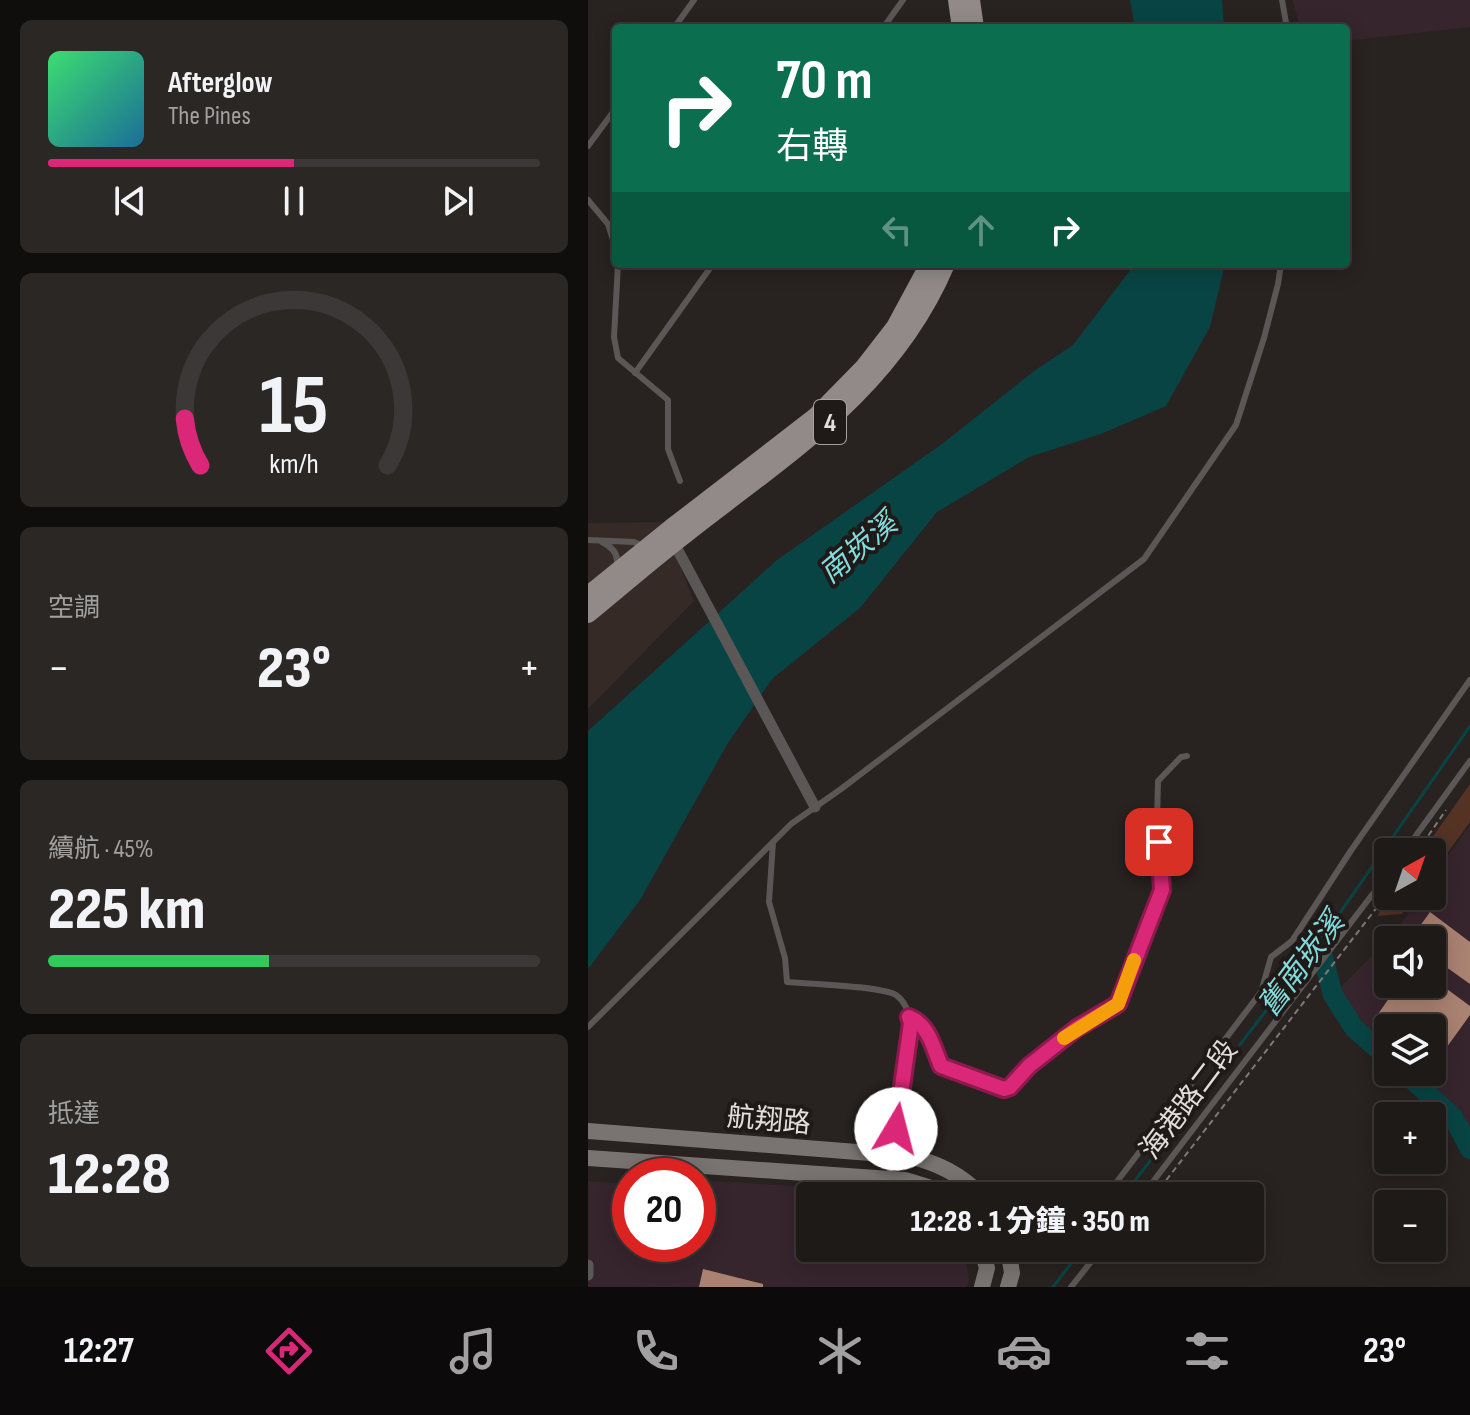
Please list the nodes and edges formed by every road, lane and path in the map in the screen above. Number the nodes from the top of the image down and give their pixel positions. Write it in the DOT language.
graph roads {
  1 [pos="694,0"];
  2 [pos="903,0"];
  3 [pos="957,0"];
  4 [pos="971,0"];
  5 [pos="1282,0"];
  6 [pos="677,24"];
  7 [pos="886,24"];
  8 [pos="960,24"];
  9 [pos="974,24"];
  10 [pos="1286,24"];
  11 [pos="612,113"];
  12 [pos="588,146"];
  13 [pos="588,200"];
  14 [pos="612,236"];
  15 [pos="618,268"];
  16 [pos="710,268"];
  17 [pos="927,268"];
  18 [pos="944,268"];
  19 [pos="1280,268"];
  20 [pos="635,373"];
  21 [pos="680,481"];
  22 [pos="669,538"];
  23 [pos="588,540"];
  24 [pos="599,540"];
  25 [pos="646,547"];
  26 [pos="614,574"];
  27 [pos="588,595"];
  28 [pos="588,614"];
  29 [pos="1470,680"];
  30 [pos="1187,756"];
  31 [pos="1470,761"];
  32 [pos="1452,801"];
  33 [pos="815,807"];
  34 [pos="1414,838"];
  35 [pos="1427,838"];
  36 [pos="773,842"];
  37 [pos="1374,893"];
  38 [pos="1376,910"];
  39 [pos="909,1017"];
  40 [pos="588,1027"];
  41 [pos="588,1131"];
  42 [pos="893,1155"];
  43 [pos="588,1158"];
  44 [pos="888,1179"];
  45 [pos="906,1182"];
  46 [pos="965,1182"];
  47 [pos="1117,1182"];
  48 [pos="1153,1182"];
  49 [pos="1165,1182"];
  50 [pos="985,1262"];
  51 [pos="1010,1262"];
  52 [pos="1091,1262"];
  53 [pos="588,1265"];
  54 [pos="588,1275"];
  55 [pos="982,1287"];
  56 [pos="1008,1287"];
  57 [pos="1071,1287"];
  1 -- 6 [label="lane"];
  2 -- 7 [label="lane"];
  3 -- 8 [label="main road"];
  4 -- 9 [label="main road"];
  5 -- 10 [label="lane"];
  11 -- 12 [label="lane"];
  13 -- 14 [label="lane"];
  15 -- 20 [label="lane"];
  16 -- 20 [label="lane"];
  17 -- 22 [label="main road, 4"];
  18 -- 22 [label="main road, 4"];
  19 -- 33 [label="lane"];
  20 -- 21 [label="lane"];
  22 -- 25 [label="main road, 4"];
  22 -- 28 [label="main road, 4"];
  22 -- 33 [label="street"];
  23 -- 24 [label="lane"];
  24 -- 25 [label="lane"];
  24 -- 26 [label="lane"];
  25 -- 26 [label="main road, 4"];
  26 -- 27 [label="main road, 4"];
  29 -- 47 [label="lane"];
  30 -- 39 [label="lane"];
  31 -- 34 [label="lane"];
  32 -- 35 [label="path"];
  33 -- 36 [label="lane"];
  36 -- 39 [label="lane"];
  36 -- 40 [label="lane"];
  37 -- 48 [label="lane, 海港路二段"];
  38 -- 49 [label="path"];
  39 -- 42 [label="lane"];
  41 -- 42 [label="street, 航翔路"];
  42 -- 44 [label="lane"];
  42 -- 46 [label="street, 航翔路"];
  43 -- 44 [label="street, 航翔路"];
  44 -- 45 [label="street, 航翔路"];
  50 -- 55 [label="street"];
  51 -- 56 [label="street"];
  52 -- 57 [label="lane"];
  53 -- 54 [label="street"];
}
